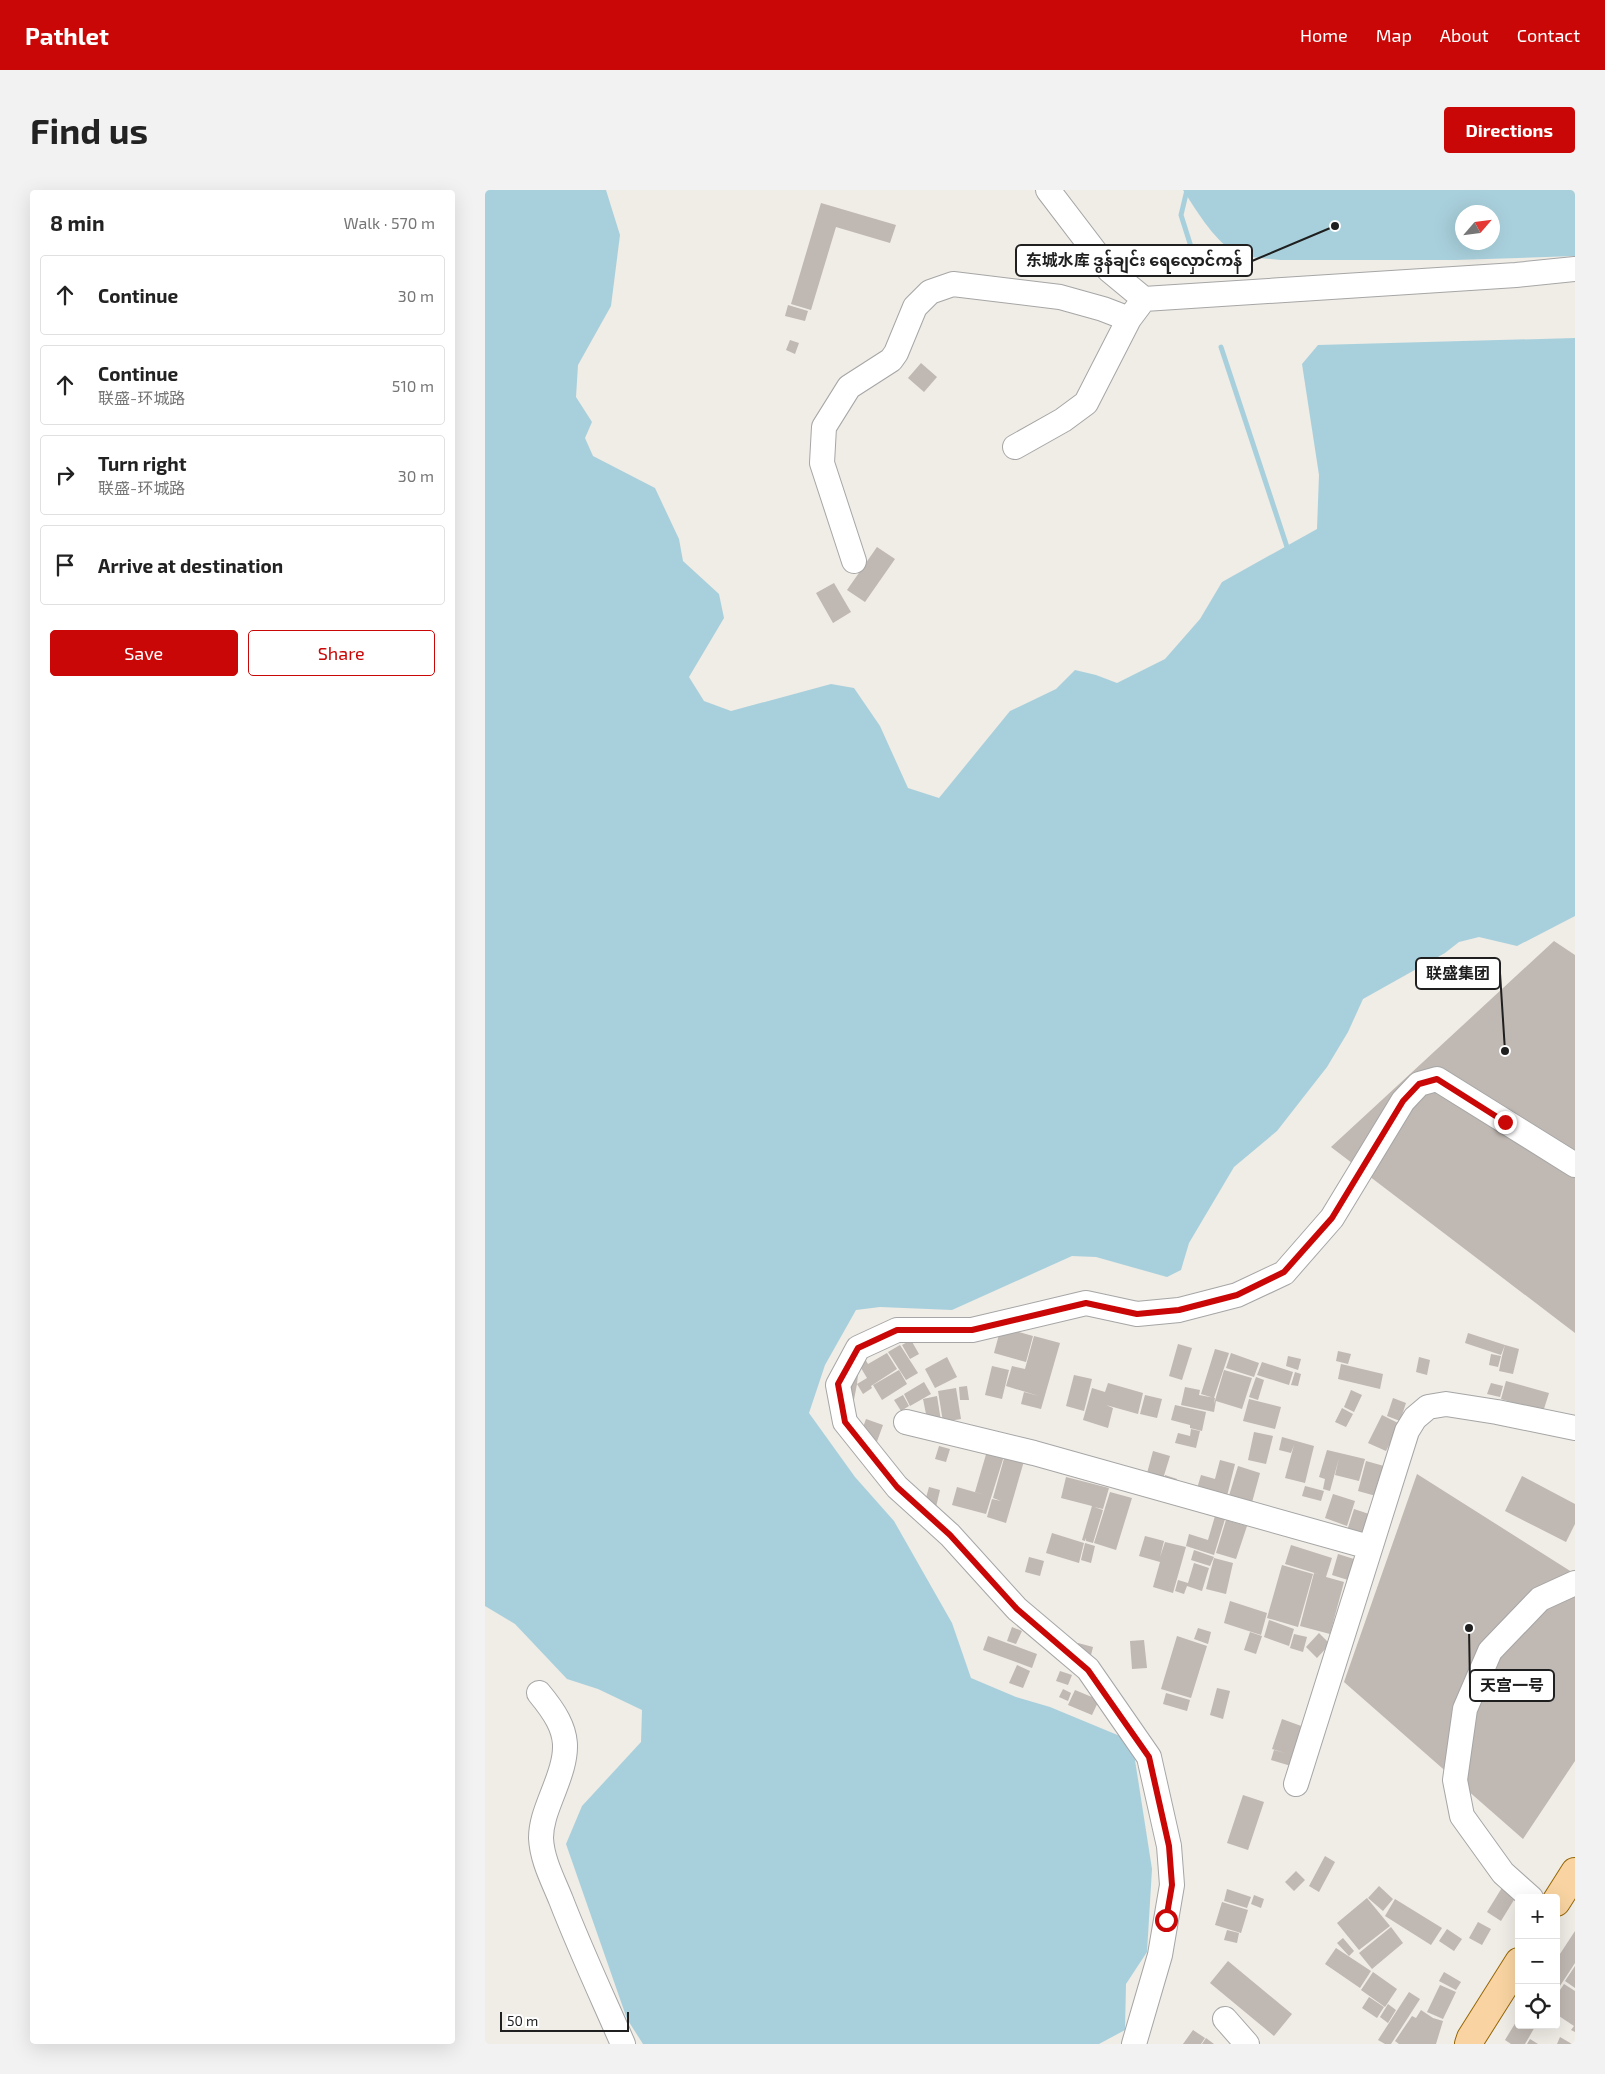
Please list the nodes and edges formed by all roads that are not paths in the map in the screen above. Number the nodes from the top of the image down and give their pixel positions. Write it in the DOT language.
graph roads {
  1 [pos="1048,190"];
  2 [pos="1575,269"];
  3 [pos="1145,298"];
  4 [pos="1129,319"];
  5 [pos="1015,447"];
  6 [pos="854,561"];
  7 [pos="1575,1165"];
  8 [pos="906,1422"];
  9 [pos="1575,1428"];
  10 [pos="1369,1548"];
  11 [pos="1575,1583"];
  12 [pos="539,1693"];
  13 [pos="1296,1784"];
  14 [pos="1575,1872"];
  15 [pos="1527,1894"];
  16 [pos="1560,1896"];
  17 [pos="1515,1968"];
  18 [pos="1225,2019"];
  19 [pos="623,2044"];
  20 [pos="1134,2044"];
  21 [pos="1247,2044"];
  22 [pos="1469,2044"];
  1 -- 3 [label="street"];
  2 -- 3 [label="street"];
  3 -- 4 [label="street"];
  4 -- 5 [label="street"];
  4 -- 6 [label="street"];
  7 -- 20 [label="street"];
  8 -- 10 [label="street"];
  9 -- 10 [label="street"];
  10 -- 13 [label="street"];
  11 -- 15 [label="street"];
  12 -- 19 [label="street"];
  14 -- 16 [label="main road"];
  17 -- 22 [label="main road"];
  18 -- 21 [label="street"];
}
